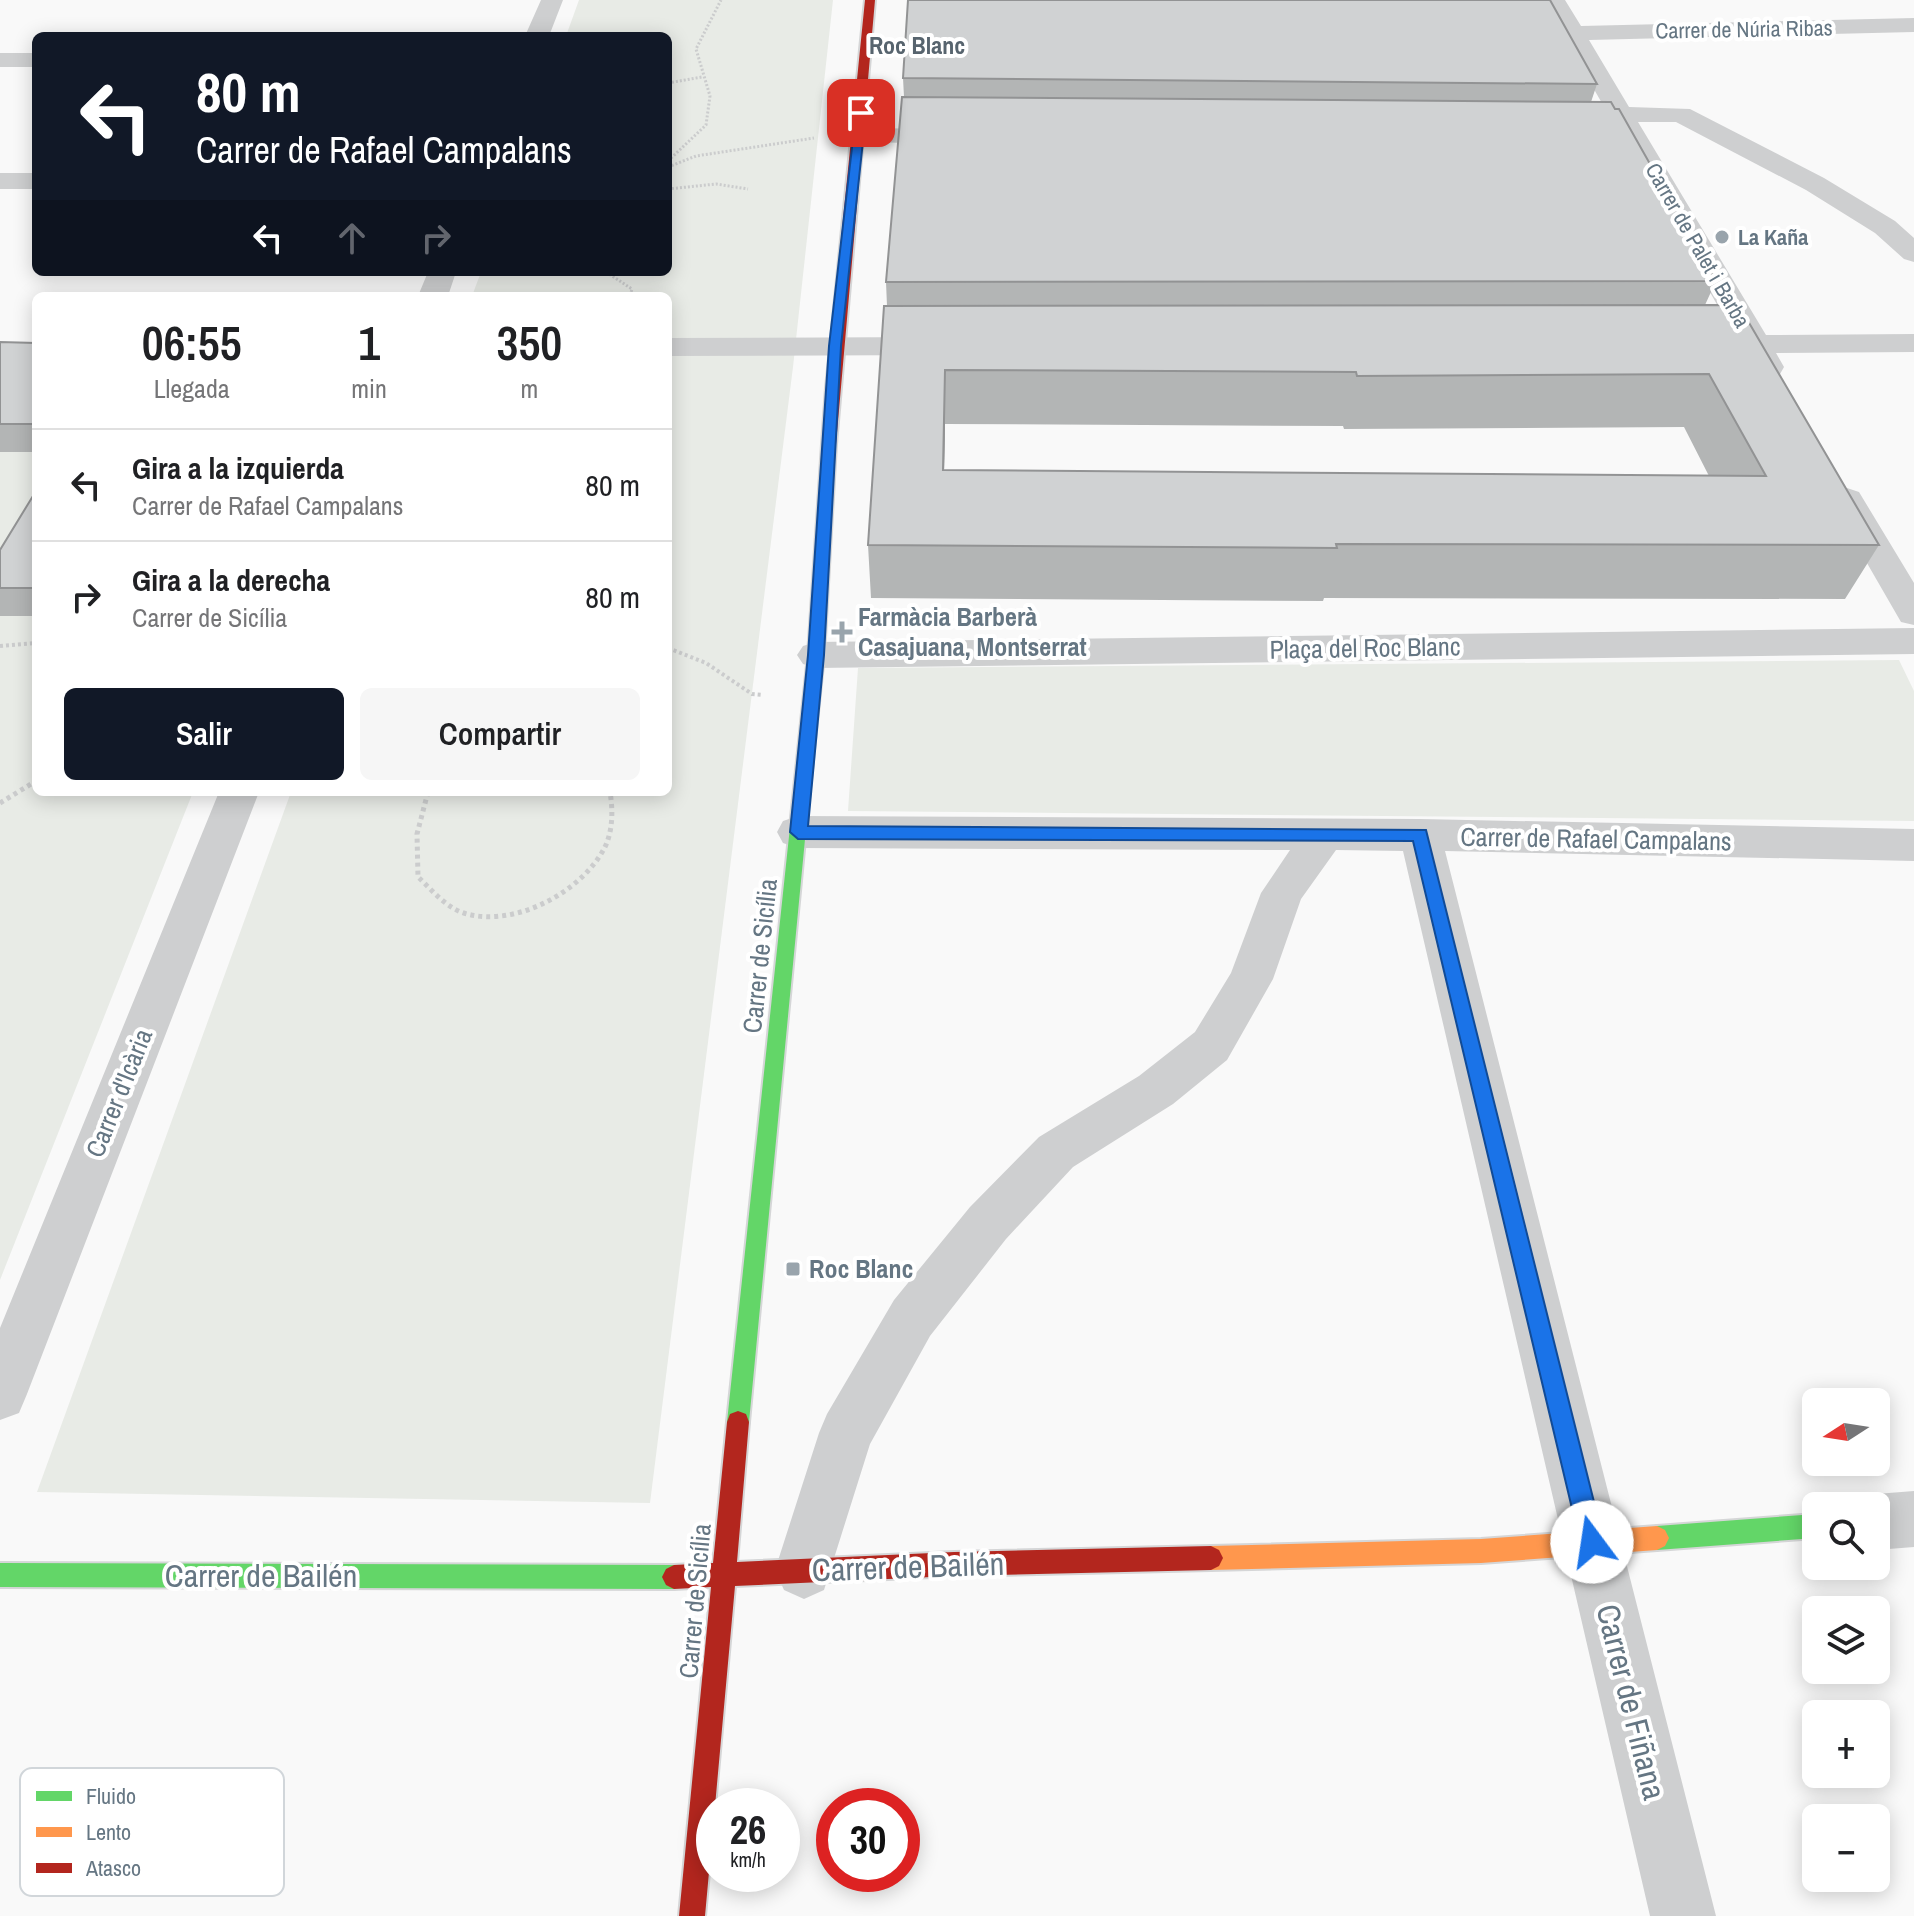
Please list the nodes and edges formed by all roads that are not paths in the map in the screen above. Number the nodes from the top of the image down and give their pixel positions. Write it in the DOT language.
graph roads {
  1 [pos="552,0"];
  2 [pos="870,0"];
  3 [pos="1554,0"];
  4 [pos="1914,25"];
  5 [pos="539,32"];
  6 [pos="1573,33"];
  7 [pos="0,60"];
  8 [pos="32,60"];
  9 [pos="1622,115"];
  10 [pos="859,136"];
  11 [pos="977,137"];
  12 [pos="1606,142"];
  13 [pos="1638,142"];
  14 [pos="0,181"];
  15 [pos="32,181"];
  16 [pos="1914,253"];
  17 [pos="1914,343"];
  18 [pos="1681,345"];
  19 [pos="835,346"];
  20 [pos="974,346"];
  21 [pos="1757,346"];
  22 [pos="672,347"];
  23 [pos="1784,391"];
  24 [pos="1835,478"];
  25 [pos="1914,613"];
  26 [pos="1914,641"];
  27 [pos="816,655"];
  28 [pos="237,796"];
  29 [pos="798,832"];
  30 [pos="1324,835"];
  31 [pos="1420,835"];
  32 [pos="1914,845"];
  33 [pos="0,1394"];
  34 [pos="1914,1519"];
  35 [pos="1890,1521"];
  36 [pos="1802,1527"];
  37 [pos="1592,1542"];
  38 [pos="804,1570"];
  39 [pos="0,1575"];
  40 [pos="723,1577"];
  41 [pos="692,1916"];
  42 [pos="1683,1916"];
  1 -- 5 [label="street"];
  2 -- 10 [label="street, Carrer de Sicília"];
  3 -- 6 [label="street, Carrer de Palet i Barba"];
  4 -- 6 [label="street, Carrer de Núria Ribas"];
  6 -- 9 [label="street, Carrer de Palet i Barba"];
  7 -- 8 [label="street"];
  9 -- 13 [label="street, Carrer de Palet i Barba"];
  9 -- 16 [label="street"];
  10 -- 11 [label="street"];
  10 -- 19 [label="street, Carrer de Sicília"];
  12 -- 13 [label="street"];
  13 -- 21 [label="street, Carrer de Palet i Barba"];
  14 -- 15 [label="street"];
  17 -- 21 [label="street"];
  18 -- 21 [label="street"];
  19 -- 20 [label="street"];
  19 -- 22 [label="street"];
  19 -- 27 [label="street, Carrer de Sicília"];
  21 -- 23 [label="street, Carrer de Palet i Barba"];
  24 -- 25 [label="street"];
  26 -- 27 [label="street, Plaça del Roc Blanc"];
  27 -- 29 [label="street, Carrer de Sicília"];
  28 -- 33 [label="street, Carrer d'Icària"];
  29 -- 30 [label="street, Carrer de Rafael Campalans"];
  29 -- 40 [label="street, Carrer de Sicília"];
  30 -- 31 [label="street, Carrer de Rafael Campalans"];
  30 -- 38 [label="street"];
  31 -- 32 [label="street, Carrer de Rafael Campalans"];
  31 -- 37 [label="street, Carrer de Fiñana"];
  34 -- 35 [label="street"];
  36 -- 37 [label="street, Carrer de Bailén"];
  37 -- 38 [label="street, Carrer de Bailén"];
  37 -- 42 [label="street, Carrer de Fiñana"];
  38 -- 40 [label="street, Carrer de Bailén"];
  39 -- 40 [label="street, Carrer de Bailén"];
  40 -- 41 [label="street, Carrer de Sicília"];
}
